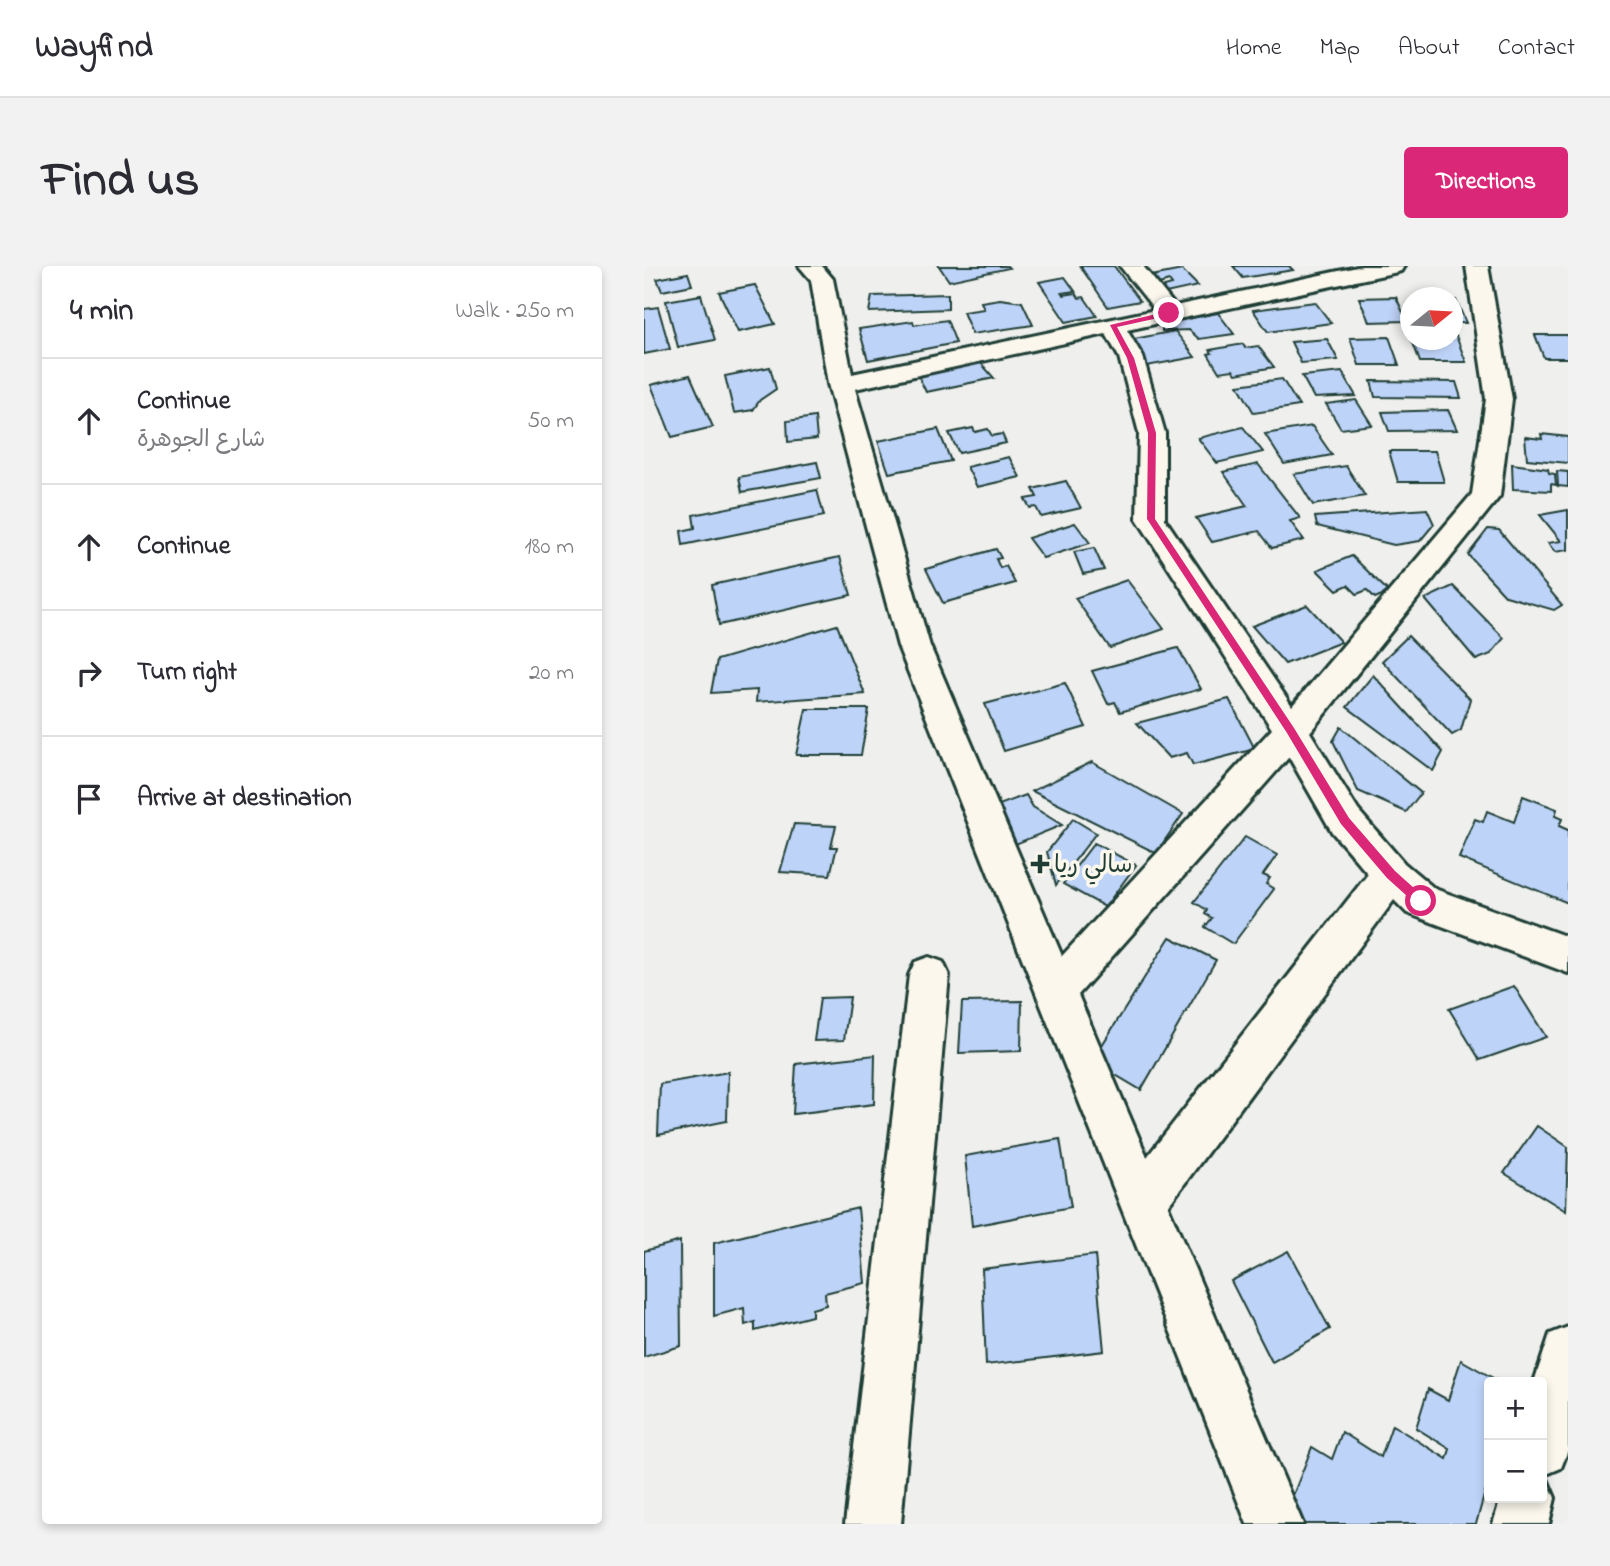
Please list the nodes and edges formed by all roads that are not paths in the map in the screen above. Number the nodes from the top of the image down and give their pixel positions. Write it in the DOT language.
graph roads {
  1 [pos="810,266"];
  2 [pos="1131,266"];
  3 [pos="1393,266"];
  4 [pos="1477,266"];
  5 [pos="1169,313"];
  6 [pos="1113,325"];
  7 [pos="841,384"];
  8 [pos="1291,731"];
  9 [pos="1391,874"];
  10 [pos="1568,955"];
  11 [pos="929,975"];
  12 [pos="1056,991"];
  13 [pos="1143,1200"];
  14 [pos="1568,1352"];
  15 [pos="1544,1440"];
  16 [pos="1527,1503"];
  17 [pos="873,1524"];
  18 [pos="1275,1524"];
  19 [pos="1521,1524"];
  1 -- 7 [label="street"];
  2 -- 5 [label="street"];
  3 -- 5 [label="street"];
  4 -- 8 [label="street"];
  5 -- 6 [label="street"];
  6 -- 7 [label="street"];
  6 -- 8 [label="street"];
  7 -- 12 [label="street"];
  8 -- 9 [label="street"];
  8 -- 12 [label="street"];
  9 -- 10 [label="street"];
  9 -- 13 [label="street"];
  11 -- 17 [label="street"];
  12 -- 13 [label="street"];
  13 -- 18 [label="street"];
  14 -- 15 [label="street"];
  16 -- 19 [label="street"];
}
